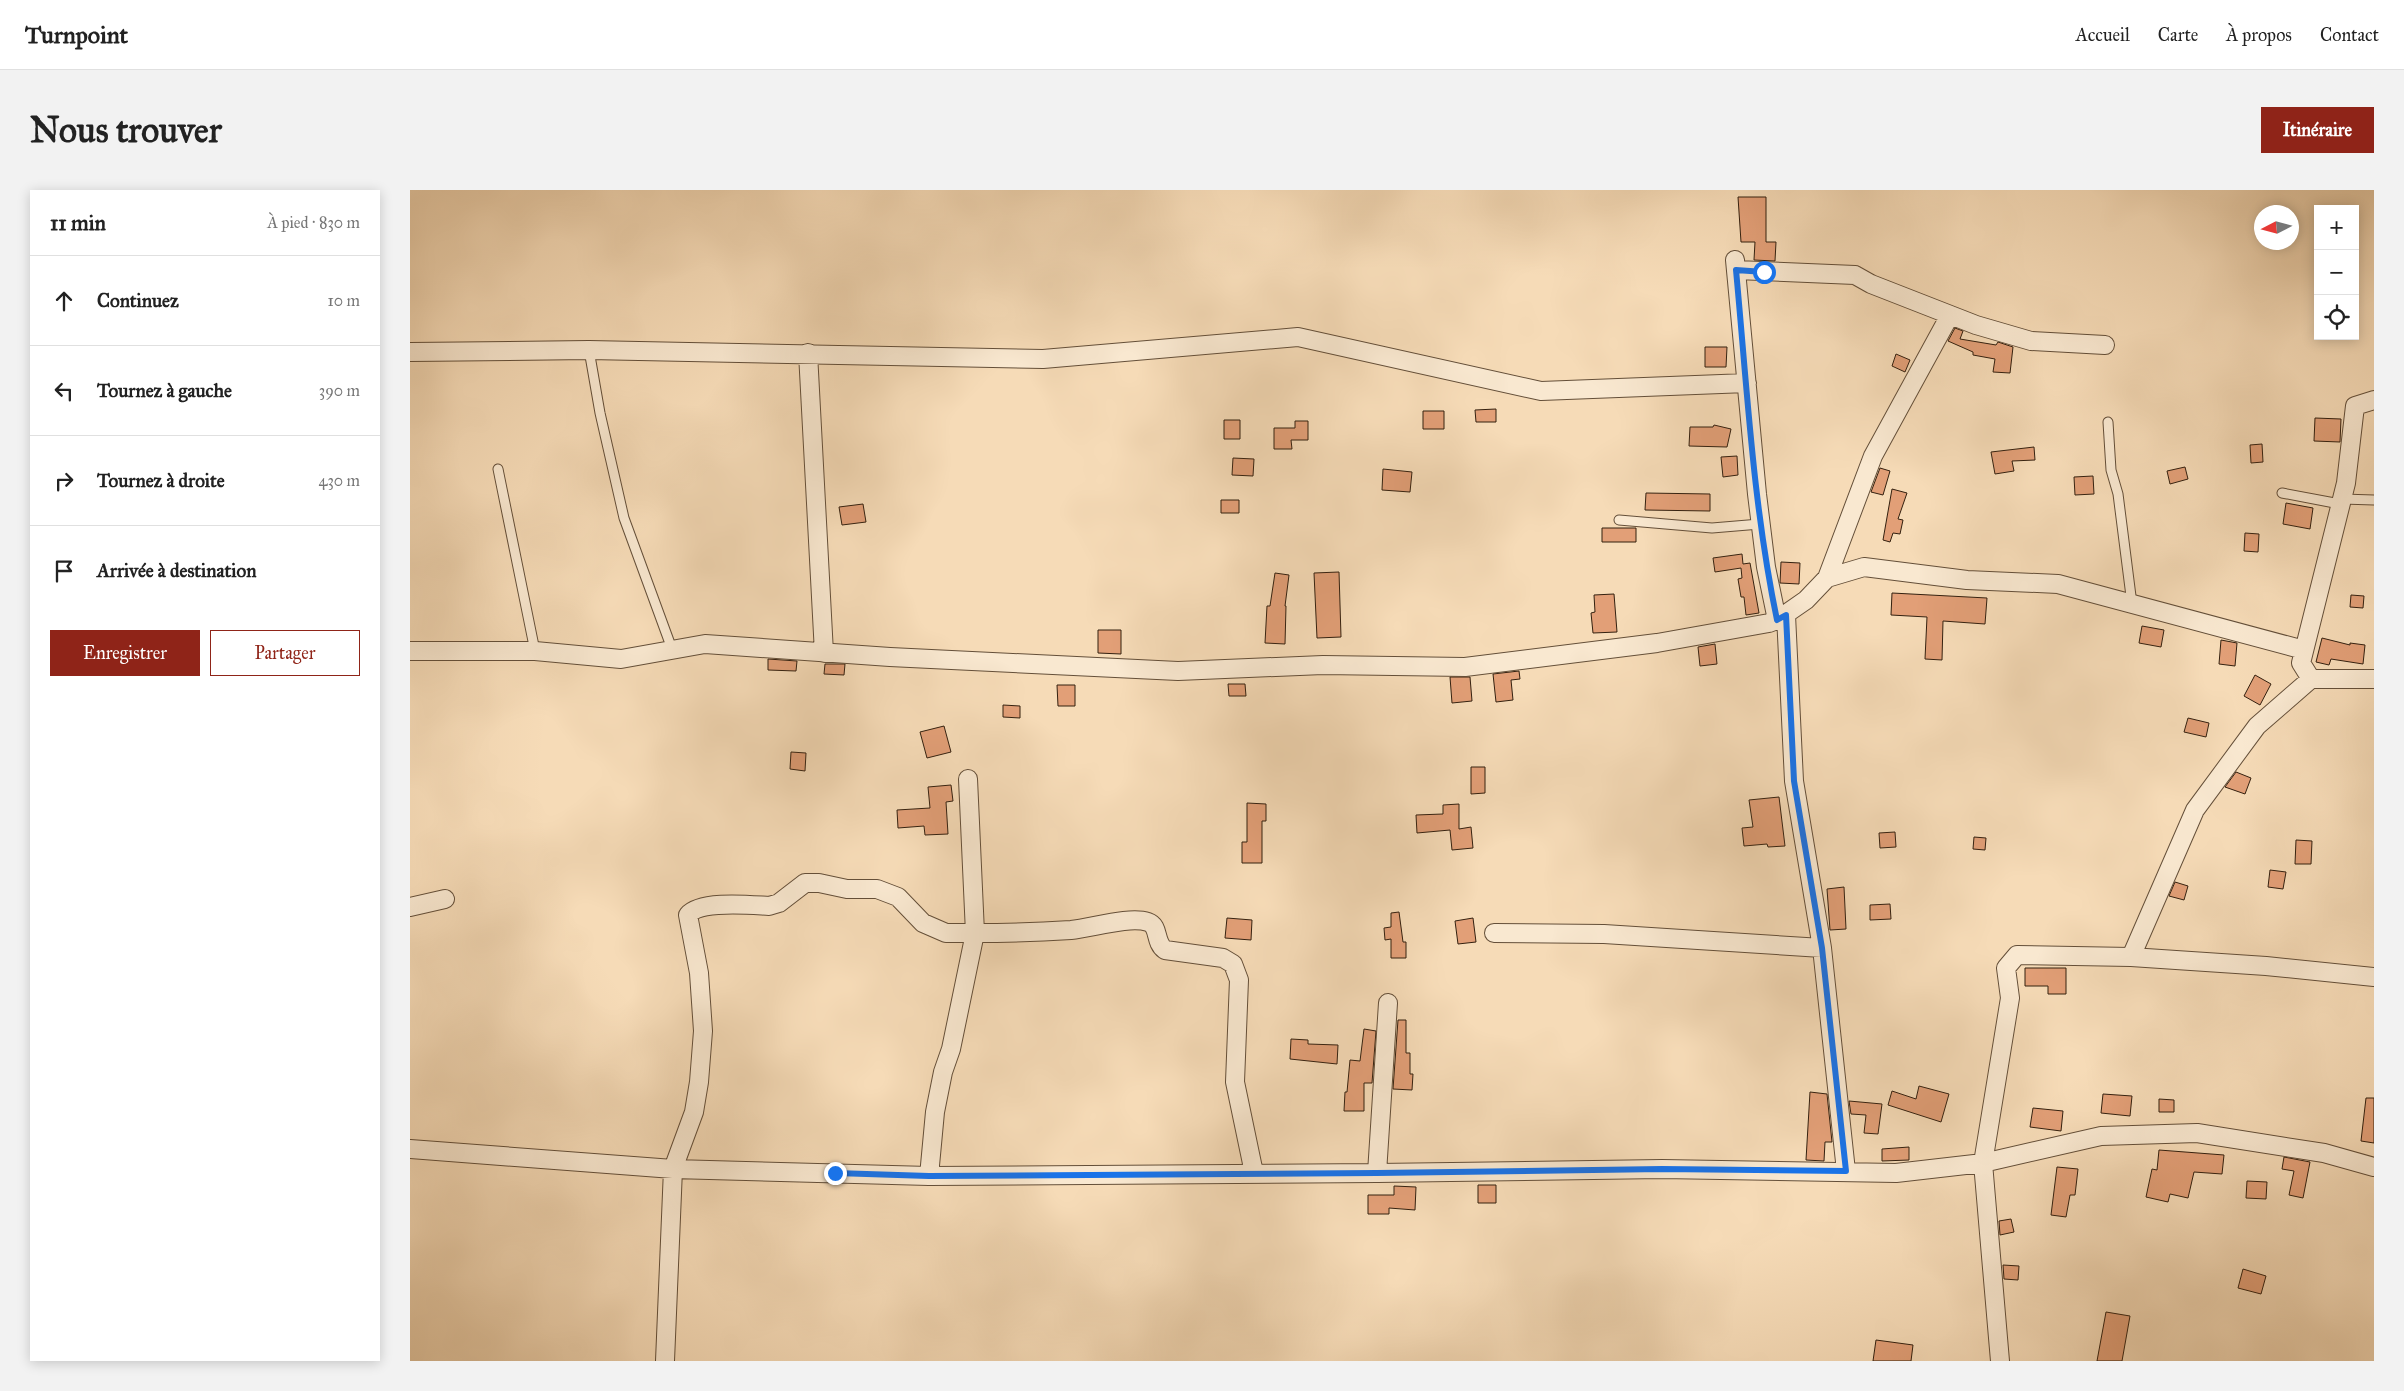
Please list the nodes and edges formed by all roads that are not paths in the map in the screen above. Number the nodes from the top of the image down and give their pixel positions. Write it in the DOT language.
graph roads {
  1 [pos="1950,315"];
  2 [pos="2105,345"];
  3 [pos="589,350"];
  4 [pos="410,352"];
  5 [pos="808,353"];
  6 [pos="1747,383"];
  7 [pos="2374,400"];
  8 [pos="2108,422"];
  9 [pos="498,468"];
  10 [pos="2282,493"];
  11 [pos="2374,500"];
  12 [pos="2341,502"];
  13 [pos="1619,520"];
  14 [pos="1760,524"];
  15 [pos="1827,578"];
  16 [pos="2132,604"];
  17 [pos="1781,618"];
  18 [pos="672,649"];
  19 [pos="2304,650"];
  20 [pos="410,651"];
  21 [pos="535,651"];
  22 [pos="824,653"];
  23 [pos="2312,679"];
  24 [pos="2374,679"];
  25 [pos="968,779"];
  26 [pos="445,898"];
  27 [pos="410,907"];
  28 [pos="975,933"];
  29 [pos="1494,933"];
  30 [pos="1822,948"];
  31 [pos="2131,957"];
  32 [pos="2374,977"];
  33 [pos="1388,1002"];
  34 [pos="410,1149"];
  35 [pos="1984,1163"];
  36 [pos="2374,1167"];
  37 [pos="673,1169"];
  38 [pos="1846,1171"];
  39 [pos="1254,1173"];
  40 [pos="1377,1173"];
  41 [pos="929,1176"];
  42 [pos="665,1361"];
  43 [pos="2000,1361"];
  1 -- 2 [label="street"];
  1 -- 6 [label="street"];
  1 -- 15 [label="street"];
  3 -- 4 [label="street"];
  3 -- 5 [label="street"];
  3 -- 18 [label="lane"];
  5 -- 6 [label="street"];
  5 -- 22 [label="street"];
  6 -- 14 [label="street"];
  7 -- 12 [label="street"];
  8 -- 16 [label="lane"];
  9 -- 21 [label="lane"];
  10 -- 12 [label="lane"];
  11 -- 12 [label="lane"];
  12 -- 19 [label="street"];
  13 -- 14 [label="lane"];
  14 -- 17 [label="street"];
  15 -- 16 [label="street"];
  15 -- 17 [label="street"];
  16 -- 19 [label="street"];
  17 -- 22 [label="street"];
  17 -- 30 [label="street"];
  18 -- 21 [label="street"];
  18 -- 22 [label="street"];
  19 -- 23 [label="street"];
  20 -- 21 [label="street"];
  23 -- 24 [label="street"];
  23 -- 31 [label="street"];
  25 -- 28 [label="street"];
  26 -- 27 [label="street"];
  28 -- 37 [label="street"];
  28 -- 39 [label="street"];
  28 -- 41 [label="street"];
  29 -- 30 [label="street"];
  30 -- 38 [label="street"];
  31 -- 32 [label="street"];
  31 -- 35 [label="street"];
  33 -- 40 [label="street"];
  34 -- 37 [label="street"];
  35 -- 36 [label="street"];
  35 -- 38 [label="street"];
  35 -- 43 [label="street"];
  37 -- 41 [label="street"];
  37 -- 42 [label="street"];
  38 -- 40 [label="street"];
  39 -- 40 [label="street"];
  39 -- 41 [label="street"];
}
